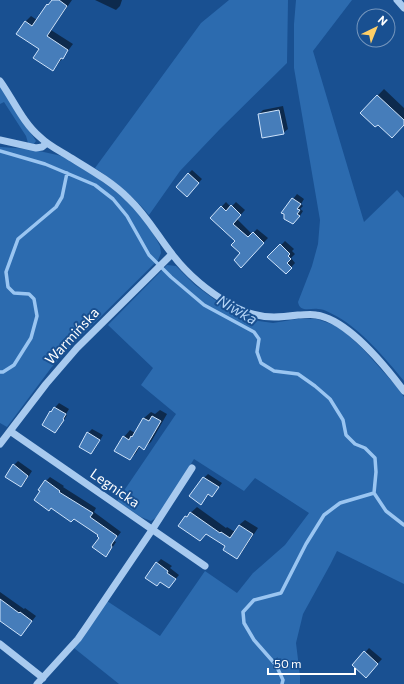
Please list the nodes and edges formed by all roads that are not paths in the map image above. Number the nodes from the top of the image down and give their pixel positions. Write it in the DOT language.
graph roads {
  1 [pos="397,0"];
  2 [pos="404,8"];
  3 [pos="0,81"];
  4 [pos="0,140"];
  5 [pos="47,143"];
  6 [pos="172,254"];
  7 [pos="404,390"];
  8 [pos="10,431"];
  9 [pos="0,444"];
  10 [pos="192,468"];
  11 [pos="152,530"];
  12 [pos="205,566"];
  13 [pos="0,644"];
  14 [pos="43,678"];
  15 [pos="37,684"];
  1 -- 2 [label="street"];
  3 -- 5 [label="street"];
  4 -- 5 [label="street"];
  5 -- 6 [label="street"];
  6 -- 7 [label="street"];
  6 -- 8 [label="street, Warmińska"];
  8 -- 9 [label="street, Warmińska"];
  8 -- 11 [label="street, Legnicka"];
  10 -- 11 [label="street"];
  11 -- 12 [label="street, Legnicka"];
  11 -- 14 [label="street"];
  13 -- 14 [label="street"];
  14 -- 15 [label="street"];
}
